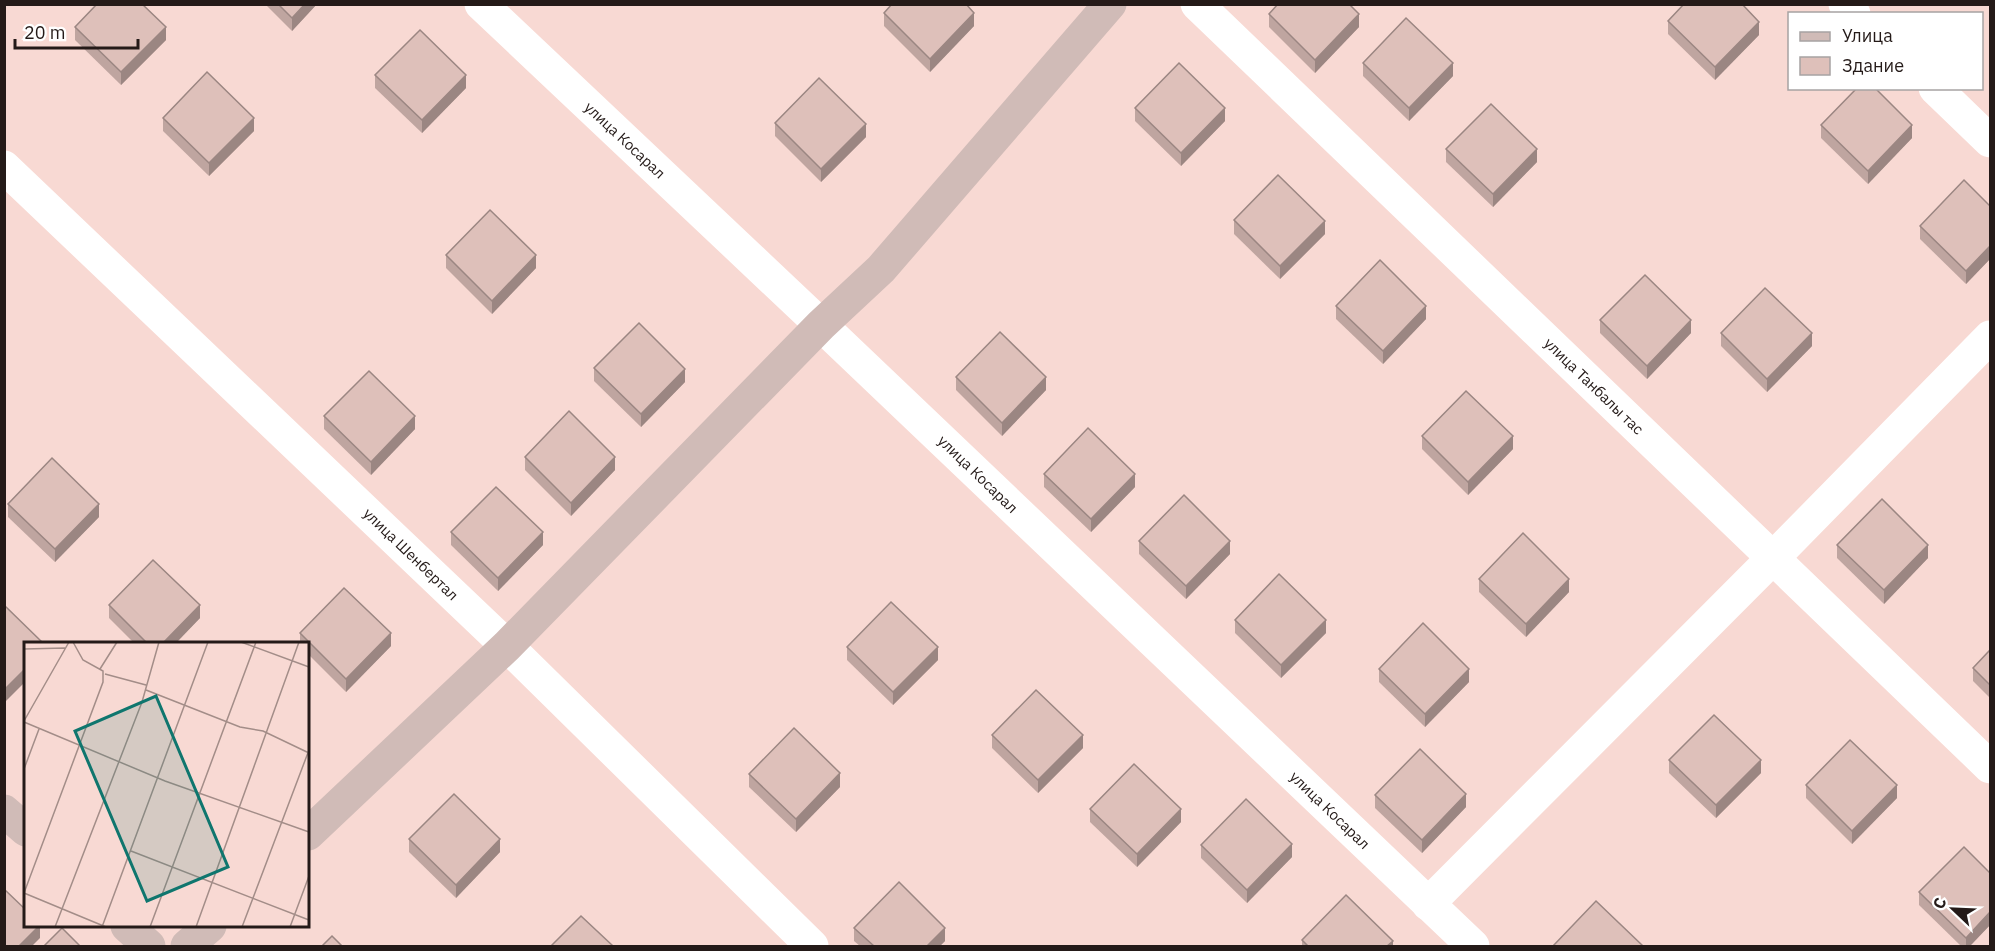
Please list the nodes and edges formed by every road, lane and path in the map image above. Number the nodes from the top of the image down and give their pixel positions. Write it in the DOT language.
graph roads {
  1 [pos="481,4"];
  2 [pos="1110,4"];
  3 [pos="1197,4"];
  4 [pos="1937,90"];
  5 [pos="1990,141"];
  6 [pos="4,167"];
  7 [pos="821,325"];
  8 [pos="1990,337"];
  9 [pos="1773,558"];
  10 [pos="507,646"];
  11 [pos="1990,767"];
  12 [pos="4,811"];
  13 [pos="24,828"];
  14 [pos="309,833"];
  15 [pos="1428,904"];
  16 [pos="128,927"];
  17 [pos="209,927"];
  18 [pos="149,946"];
  19 [pos="187,946"];
  20 [pos="812,946"];
  21 [pos="1473,946"];
  1 -- 7 [label="street, улица Косарал"];
  2 -- 7 [label="street"];
  3 -- 9 [label="street, улица Танбалы тас"];
  4 -- 5 [label="street"];
  6 -- 10 [label="street, улица Шенбертал"];
  7 -- 10 [label="street"];
  7 -- 15 [label="street, улица Косарал"];
  8 -- 9 [label="street"];
  9 -- 11 [label="street, улица Танбалы тас"];
  9 -- 15 [label="street"];
  10 -- 14 [label="street"];
  10 -- 20 [label="street, улица Шенбертал"];
  12 -- 13 [label="street"];
  15 -- 21 [label="street, улица Косарал"];
  16 -- 18 [label="street"];
  17 -- 19 [label="street"];
}
